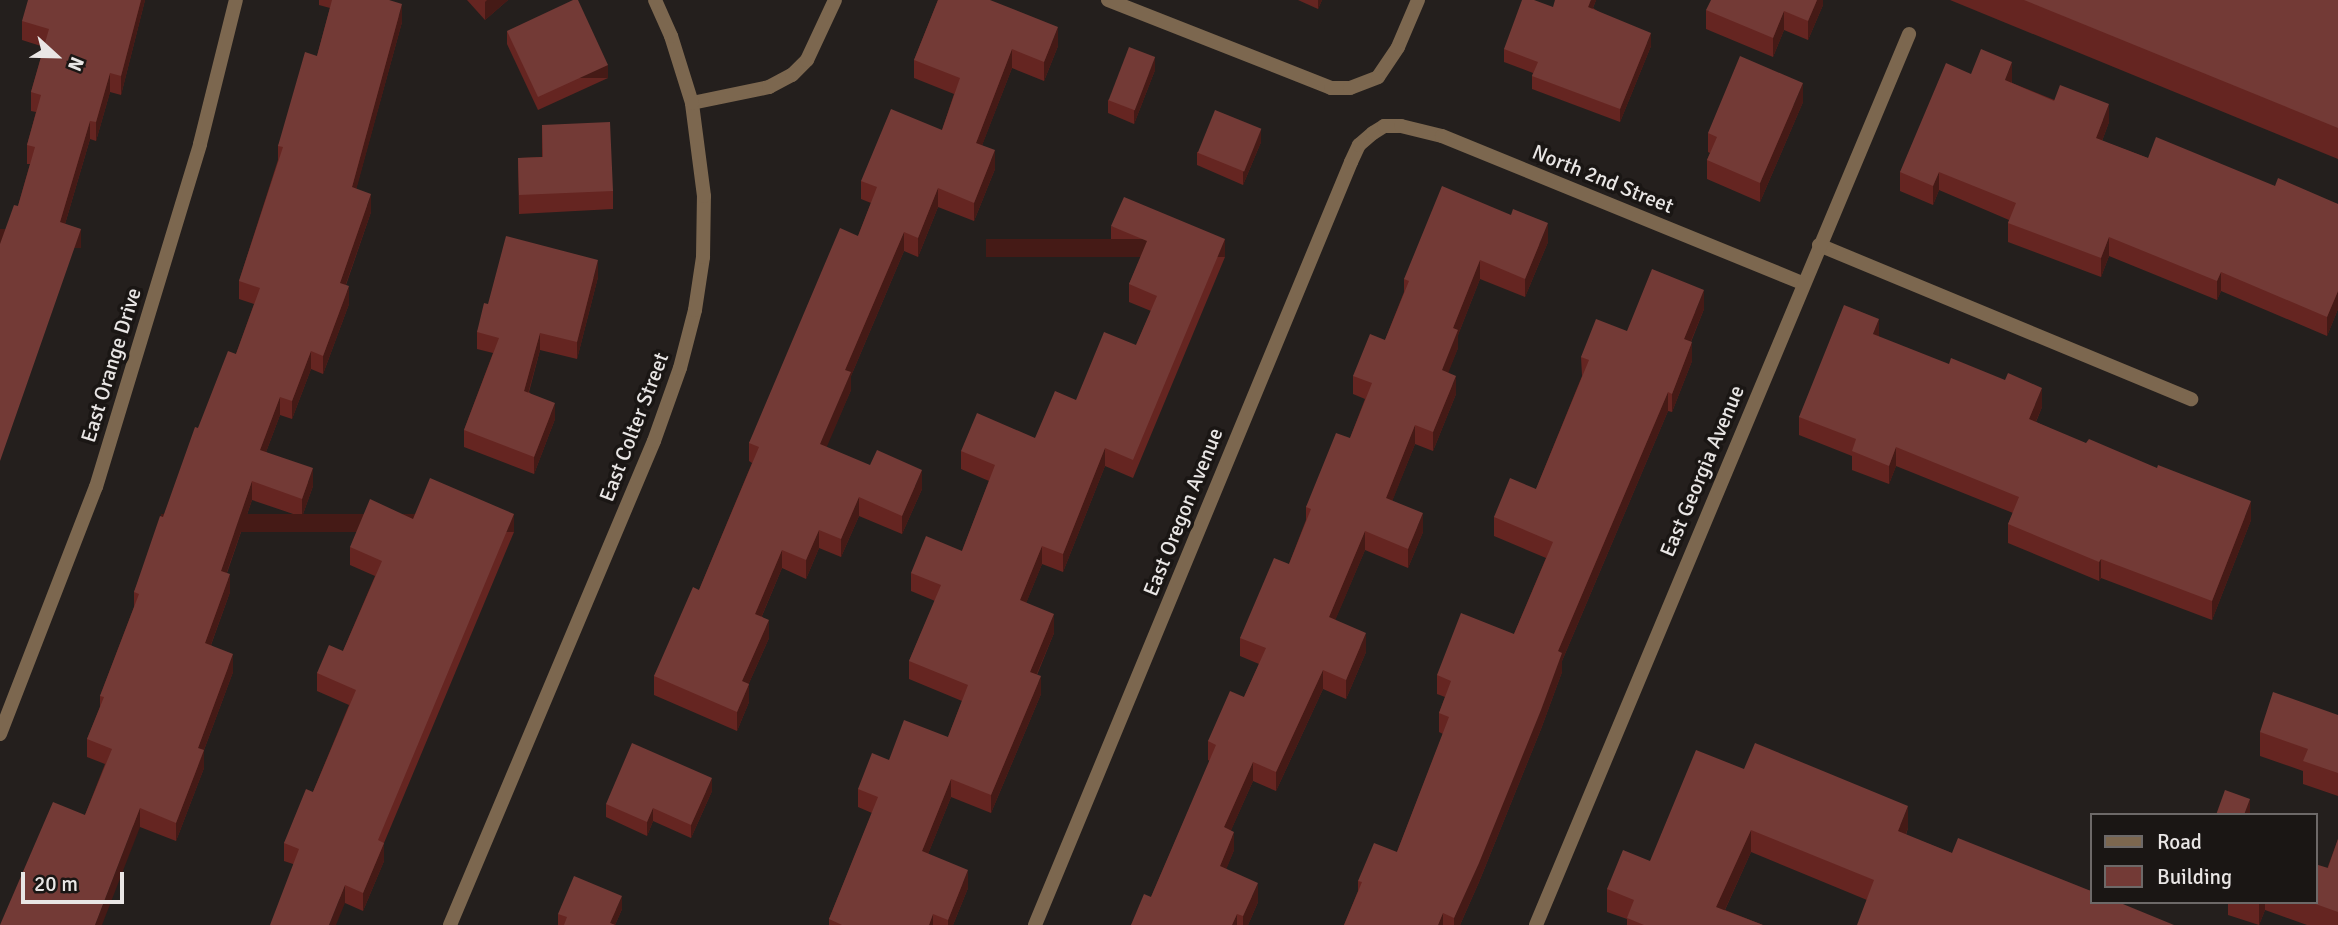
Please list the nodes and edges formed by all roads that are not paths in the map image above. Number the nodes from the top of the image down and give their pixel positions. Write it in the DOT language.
graph roads {
  1 [pos="236,0"];
  2 [pos="655,0"];
  3 [pos="835,0"];
  4 [pos="1108,0"];
  5 [pos="1418,0"];
  6 [pos="1909,34"];
  7 [pos="692,103"];
  8 [pos="1384,126"];
  9 [pos="1819,245"];
  10 [pos="1802,283"];
  11 [pos="2191,399"];
  12 [pos="0,734"];
  13 [pos="450,925"];
  14 [pos="1035,925"];
  15 [pos="1536,925"];
  1 -- 12 [label="street, East Orange Drive"];
  2 -- 7 [label="street"];
  3 -- 7 [label="street"];
  4 -- 5 [label="street"];
  6 -- 9 [label="street, East Georgia Avenue"];
  7 -- 13 [label="street, East Colter Street"];
  8 -- 10 [label="street, North 2nd Street"];
  8 -- 14 [label="street, East Oregon Avenue"];
  9 -- 10 [label="street, East Georgia Avenue"];
  9 -- 11 [label="street"];
  10 -- 15 [label="street, East Georgia Avenue"];
}
